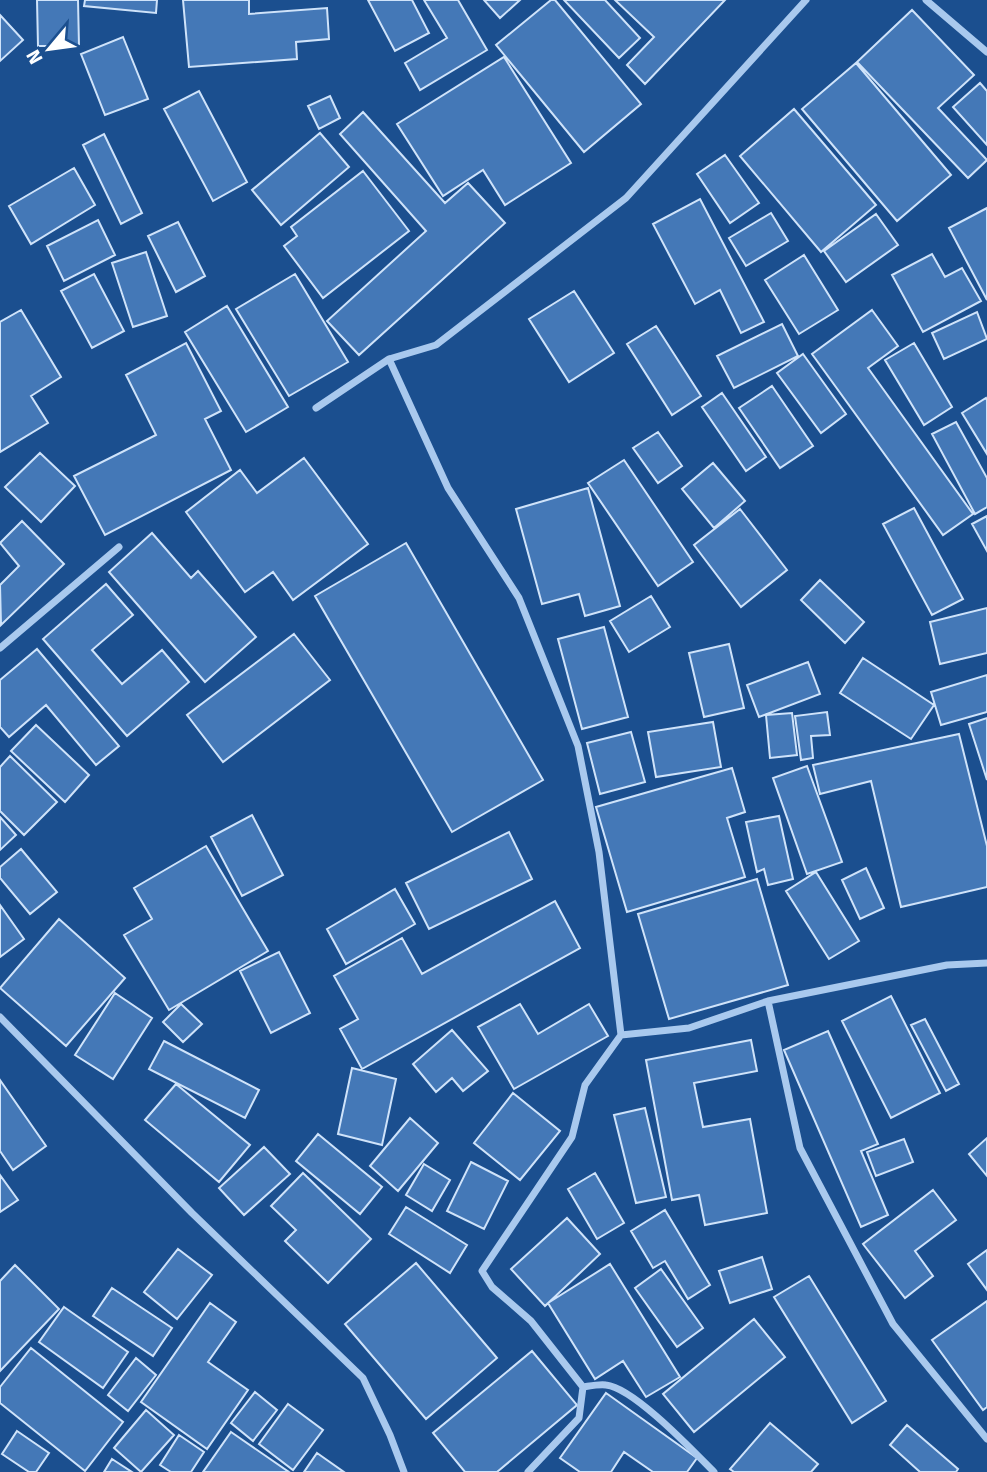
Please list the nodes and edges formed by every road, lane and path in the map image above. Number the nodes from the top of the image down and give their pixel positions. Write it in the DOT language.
graph roads {
  1 [pos="806,0"];
  2 [pos="926,0"];
  3 [pos="987,52"];
  4 [pos="389,359"];
  5 [pos="316,408"];
  6 [pos="119,547"];
  7 [pos="0,648"];
  8 [pos="987,963"];
  9 [pos="768,1001"];
  10 [pos="0,1017"];
  11 [pos="621,1035"];
  12 [pos="583,1387"];
  13 [pos="987,1439"];
  14 [pos="404,1472"];
  15 [pos="528,1472"];
  16 [pos="714,1472"];
  1 -- 4 [label="street"];
  2 -- 3 [label="street"];
  4 -- 5 [label="street"];
  4 -- 11 [label="street"];
  6 -- 7 [label="street"];
  8 -- 9 [label="street"];
  9 -- 11 [label="street"];
  9 -- 13 [label="street"];
  10 -- 14 [label="street"];
  11 -- 12 [label="street"];
  12 -- 15 [label="street"];
  12 -- 16 [label="street"];
}
